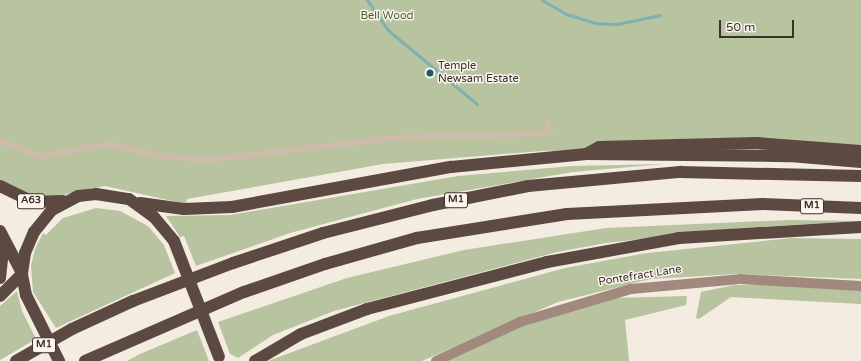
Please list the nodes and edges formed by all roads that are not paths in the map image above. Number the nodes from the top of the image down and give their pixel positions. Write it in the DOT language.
graph roads {
  1 [pos="548,121"];
  2 [pos="0,141"];
  3 [pos="861,151"];
  4 [pos="586,154"];
  5 [pos="861,162"];
  6 [pos="861,176"];
  7 [pos="0,186"];
  8 [pos="66,201"];
  9 [pos="140,203"];
  10 [pos="861,208"];
  11 [pos="861,227"];
  12 [pos="2,234"];
  13 [pos="22,274"];
  14 [pos="0,278"];
  15 [pos="861,286"];
  16 [pos="0,296"];
  17 [pos="220,359"];
  18 [pos="16,361"];
  19 [pos="59,361"];
  20 [pos="85,361"];
  21 [pos="255,361"];
  22 [pos="436,361"];
  1 -- 2 [label="lane"];
  3 -- 4 [label="highway"];
  4 -- 5 [label="highway"];
  4 -- 9 [label="highway"];
  6 -- 18 [label="highway, M1"];
  7 -- 8 [label="highway, A63"];
  8 -- 9 [label="highway"];
  8 -- 13 [label="highway"];
  9 -- 17 [label="highway, bridge"];
  10 -- 20 [label="highway, M1"];
  11 -- 21 [label="highway, M1"];
  12 -- 13 [label="highway"];
  12 -- 14 [label="highway"];
  13 -- 16 [label="highway"];
  13 -- 19 [label="highway, bridge"];
  15 -- 22 [label="street, Pontefract Lane"];
}
